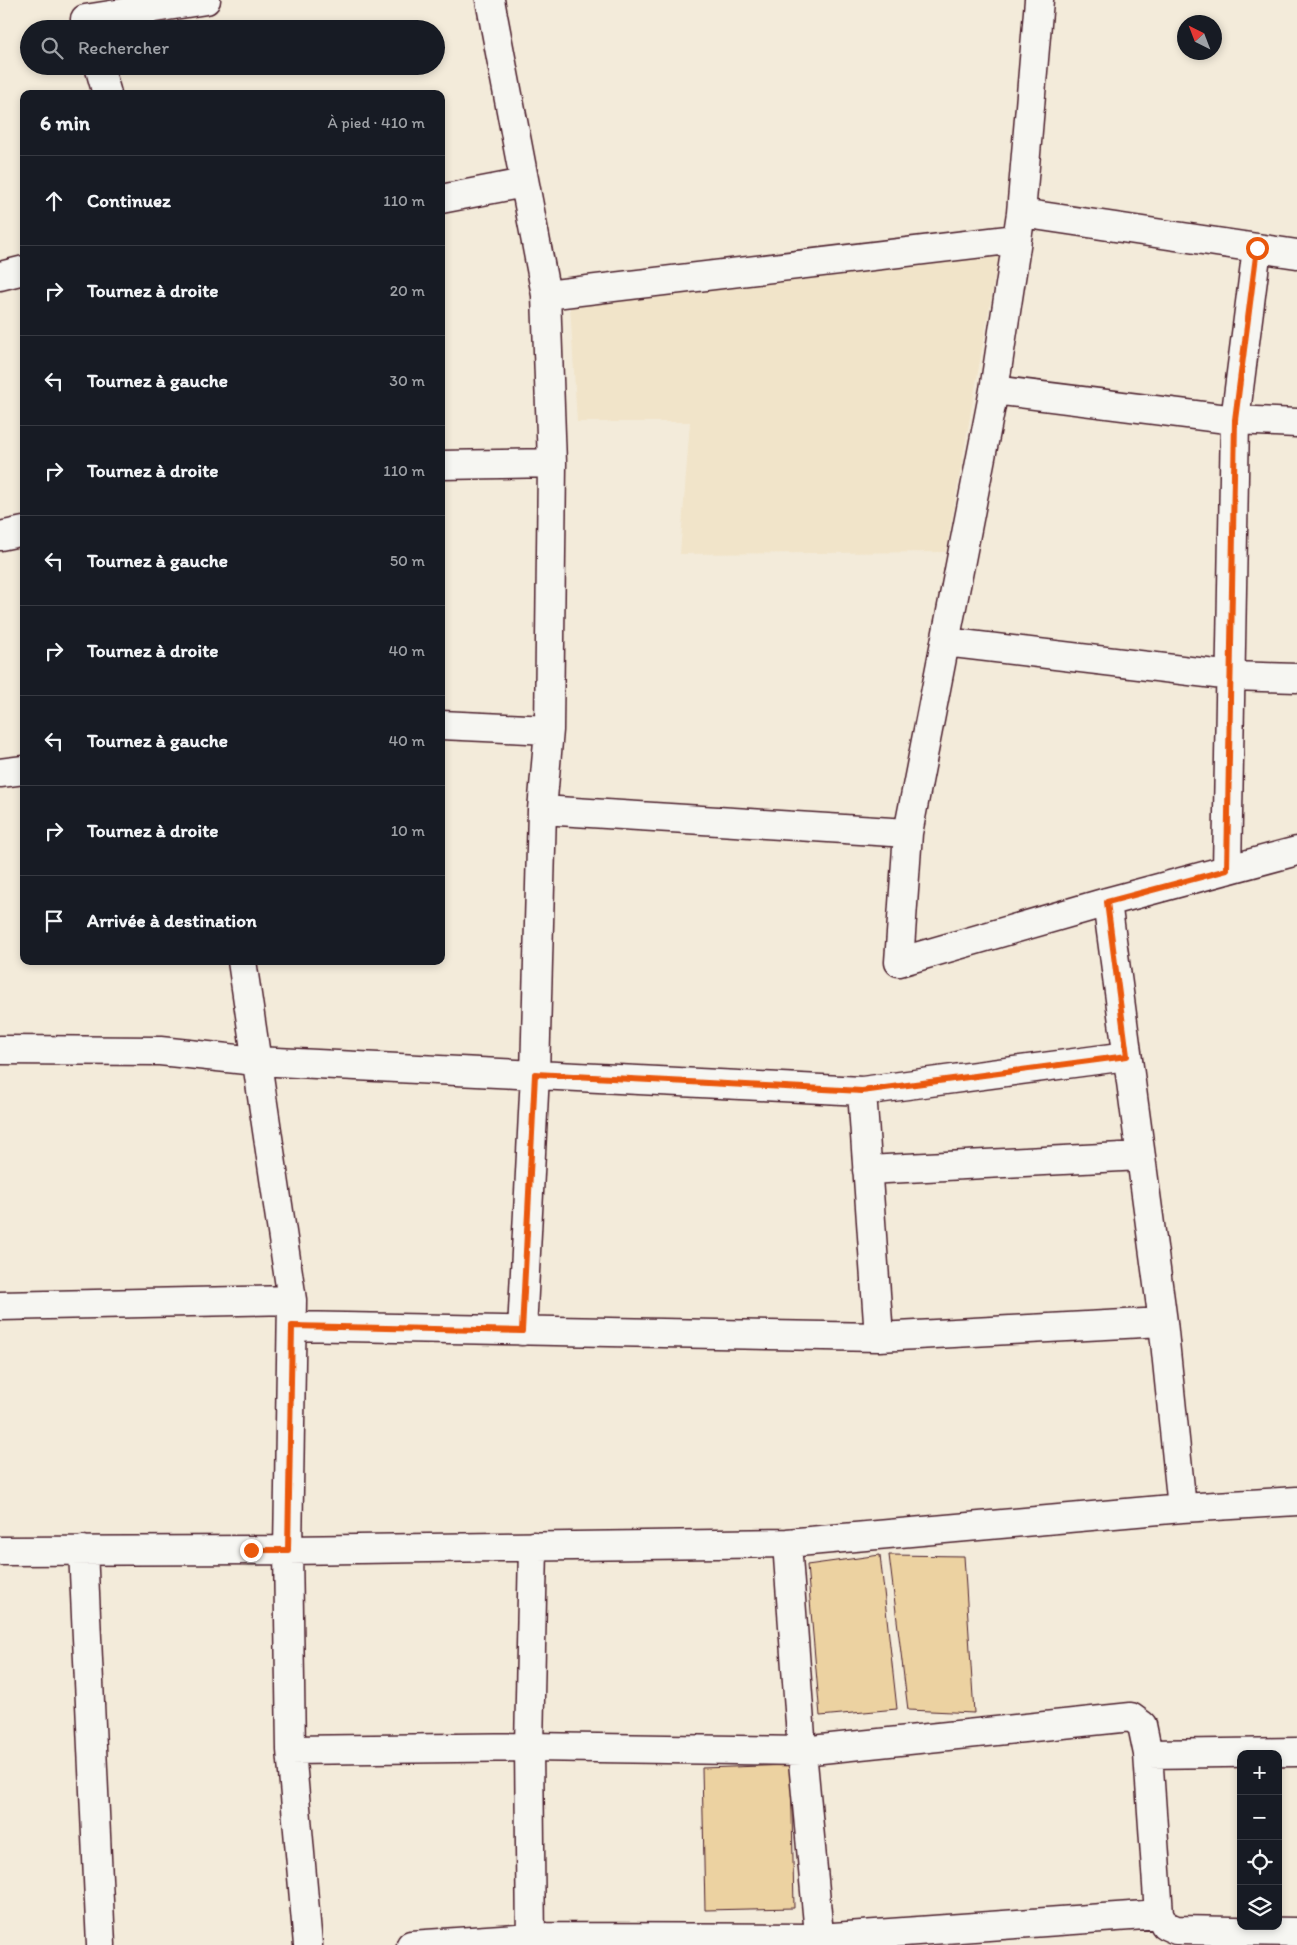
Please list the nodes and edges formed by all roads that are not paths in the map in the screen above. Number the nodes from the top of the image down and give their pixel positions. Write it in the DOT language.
graph roads {
  1 [pos="206,0"];
  2 [pos="490,0"];
  3 [pos="1039,0"];
  4 [pos="85,16"];
  5 [pos="102,75"];
  6 [pos="106,90"];
  7 [pos="524,184"];
  8 [pos="445,198"];
  9 [pos="1018,226"];
  10 [pos="1257,248"];
  11 [pos="1297,254"];
  12 [pos="20,271"];
  13 [pos="0,276"];
  14 [pos="546,295"];
  15 [pos="994,390"];
  16 [pos="1235,420"];
  17 [pos="1297,423"];
  18 [pos="552,463"];
  19 [pos="445,465"];
  20 [pos="20,533"];
  21 [pos="0,536"];
  22 [pos="945,642"];
  23 [pos="1232,676"];
  24 [pos="1297,678"];
  25 [pos="445,725"];
  26 [pos="549,730"];
  27 [pos="20,770"];
  28 [pos="0,773"];
  29 [pos="542,810"];
  30 [pos="908,833"];
  31 [pos="1297,850"];
  32 [pos="1227,870"];
  33 [pos="1107,902"];
  34 [pos="243,965"];
  35 [pos="0,1050"];
  36 [pos="1127,1056"];
  37 [pos="256,1061"];
  38 [pos="535,1074"];
  39 [pos="862,1091"];
  40 [pos="1141,1156"];
  41 [pos="868,1170"];
  42 [pos="0,1306"];
  43 [pos="292,1313"];
  44 [pos="1163,1322"];
  45 [pos="522,1331"];
  46 [pos="879,1337"];
  47 [pos="1297,1501"];
  48 [pos="1182,1508"];
  49 [pos="787,1543"];
  50 [pos="533,1546"];
  51 [pos="0,1550"];
  52 [pos="83,1550"];
  53 [pos="288,1550"];
  54 [pos="529,1747"];
  55 [pos="291,1750"];
  56 [pos="802,1751"];
  57 [pos="1297,1752"];
  58 [pos="1148,1754"];
  59 [pos="1159,1914"];
  60 [pos="1297,1932"];
  61 [pos="531,1941"];
  62 [pos="820,1942"];
  63 [pos="101,1945"];
  64 [pos="308,1945"];
  65 [pos="411,1945"];
  1 -- 4 [label="street"];
  2 -- 7 [label="street"];
  3 -- 9 [label="street"];
  5 -- 6 [label="street"];
  7 -- 8 [label="street"];
  7 -- 14 [label="street"];
  9 -- 10 [label="street"];
  9 -- 14 [label="street"];
  9 -- 15 [label="street"];
  10 -- 11 [label="street"];
  10 -- 16 [label="street"];
  12 -- 13 [label="street"];
  14 -- 18 [label="street"];
  15 -- 16 [label="street"];
  15 -- 22 [label="street"];
  16 -- 17 [label="street"];
  16 -- 23 [label="street"];
  18 -- 19 [label="street"];
  18 -- 26 [label="street"];
  20 -- 21 [label="street"];
  22 -- 23 [label="street"];
  22 -- 30 [label="street"];
  23 -- 24 [label="street"];
  23 -- 32 [label="street"];
  25 -- 26 [label="street"];
  26 -- 29 [label="street"];
  27 -- 28 [label="street"];
  29 -- 30 [label="street"];
  29 -- 38 [label="street"];
  30 -- 33 [label="street"];
  31 -- 32 [label="street"];
  32 -- 33 [label="street"];
  33 -- 36 [label="street"];
  34 -- 37 [label="street"];
  35 -- 37 [label="street"];
  36 -- 39 [label="street"];
  36 -- 40 [label="street"];
  37 -- 38 [label="street"];
  37 -- 43 [label="street"];
  38 -- 39 [label="street"];
  38 -- 45 [label="street"];
  39 -- 41 [label="street"];
  40 -- 41 [label="street"];
  40 -- 44 [label="street"];
  41 -- 46 [label="street"];
  42 -- 43 [label="street"];
  43 -- 45 [label="street"];
  43 -- 53 [label="street"];
  44 -- 46 [label="street"];
  44 -- 48 [label="street"];
  45 -- 46 [label="street"];
  47 -- 48 [label="street"];
  48 -- 49 [label="street"];
  49 -- 50 [label="street"];
  49 -- 56 [label="street"];
  50 -- 53 [label="street"];
  50 -- 54 [label="street"];
  51 -- 52 [label="street"];
  52 -- 53 [label="street"];
  52 -- 63 [label="street"];
  53 -- 55 [label="street"];
  54 -- 55 [label="street"];
  54 -- 56 [label="street"];
  54 -- 61 [label="street"];
  55 -- 64 [label="street"];
  56 -- 58 [label="street"];
  56 -- 62 [label="street"];
  57 -- 58 [label="street"];
  58 -- 59 [label="street"];
  59 -- 60 [label="street"];
  59 -- 62 [label="street"];
  61 -- 62 [label="street"];
  61 -- 65 [label="street"];
}
